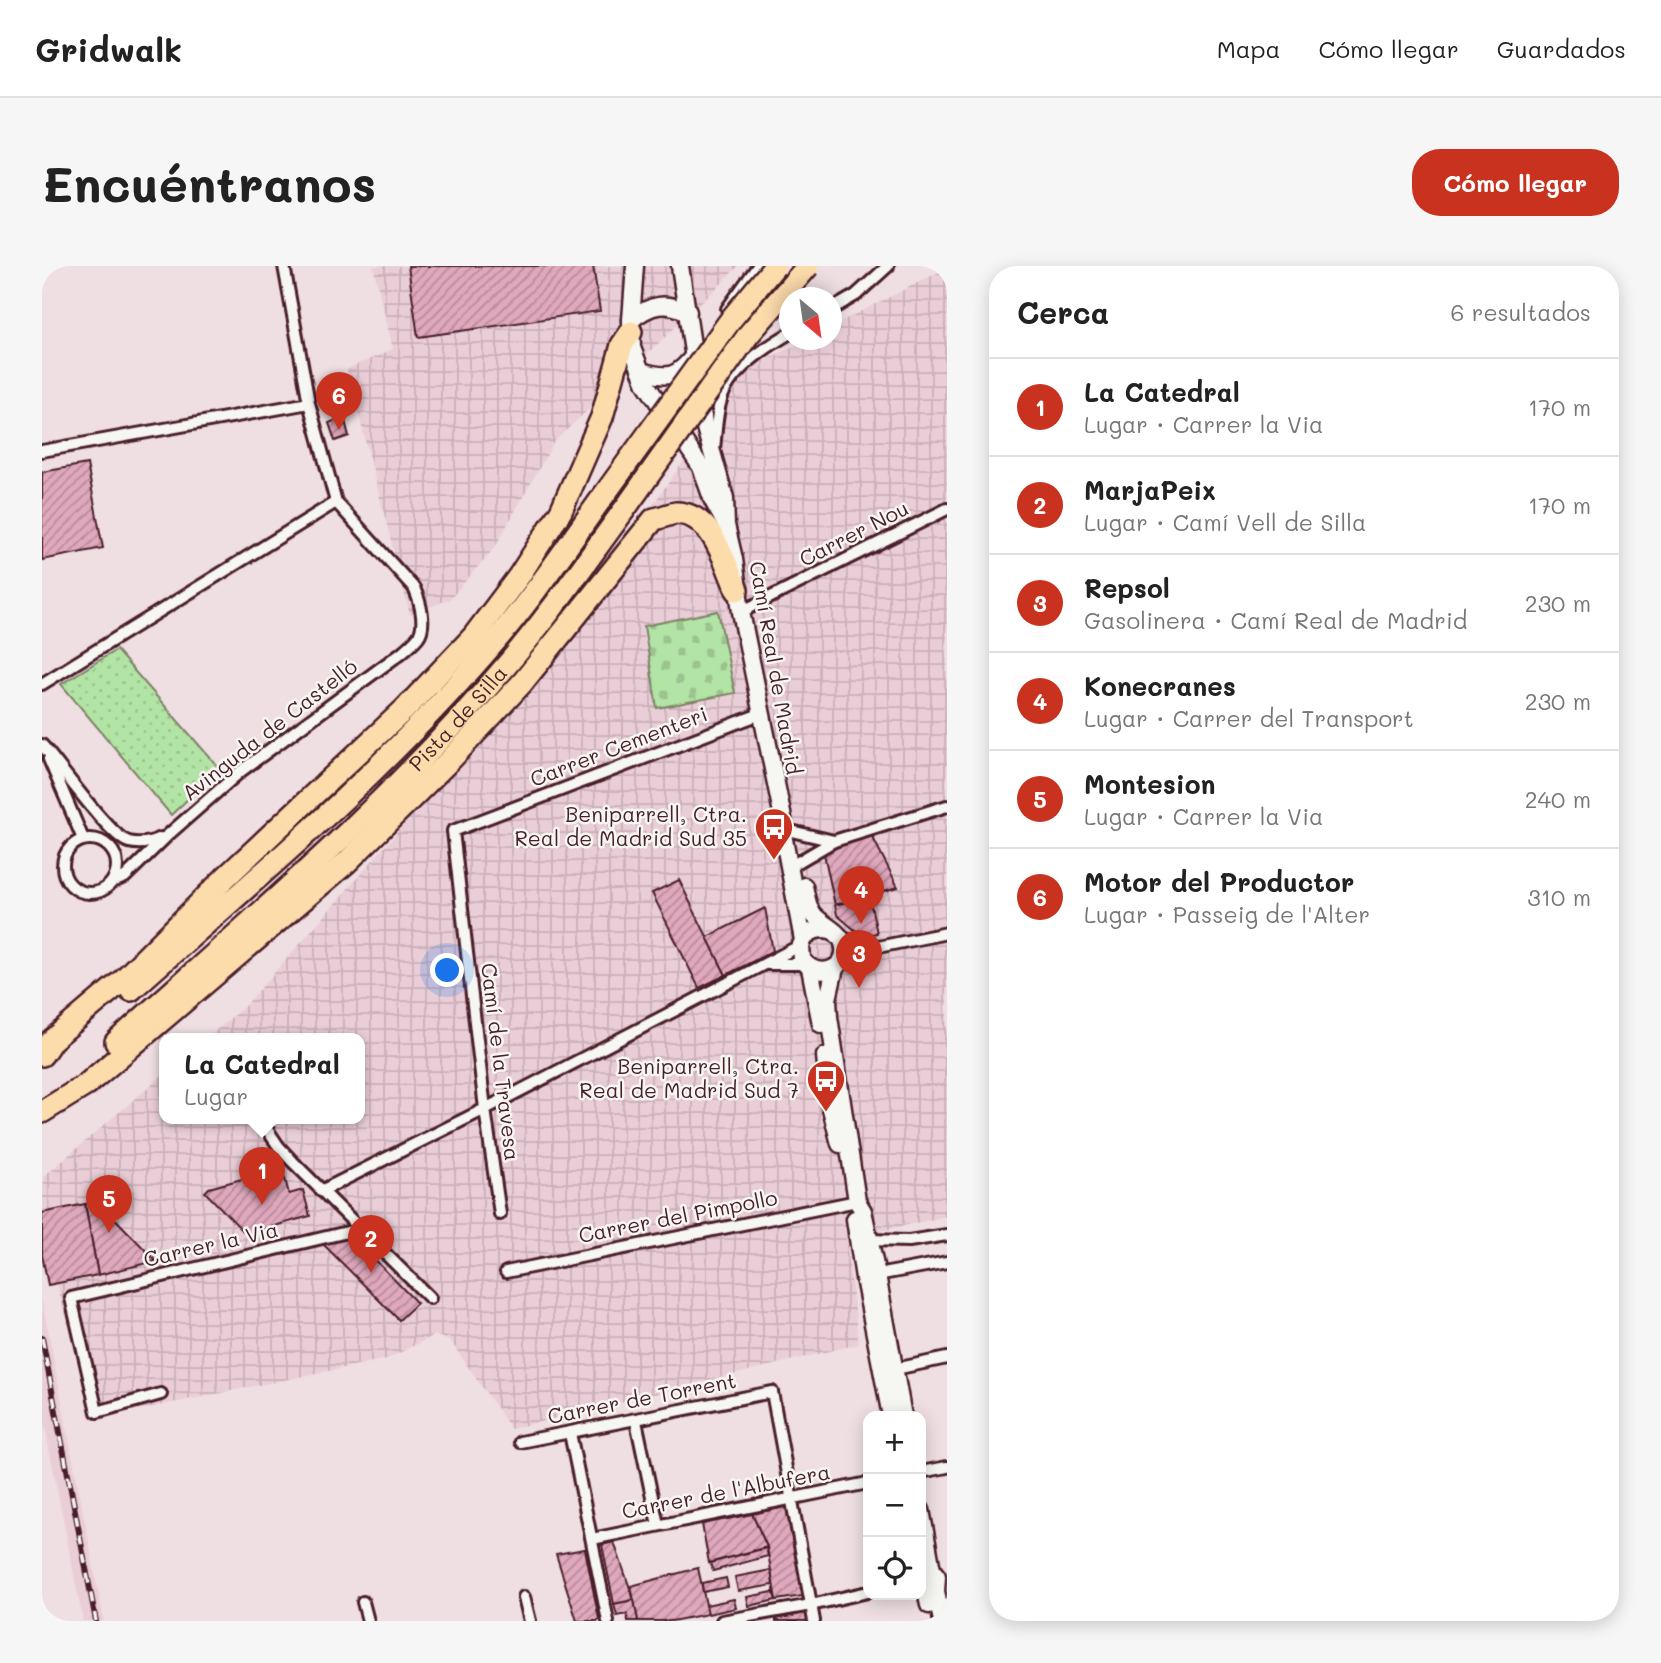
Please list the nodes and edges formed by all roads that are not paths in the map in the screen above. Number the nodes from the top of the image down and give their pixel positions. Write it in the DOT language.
graph roads {
  1 [pos="284,266"];
  2 [pos="635,266"];
  3 [pos="680,266"];
  4 [pos="758,266"];
  5 [pos="775,266"];
  6 [pos="808,266"];
  7 [pos="888,266"];
  8 [pos="842,303"];
  9 [pos="688,312"];
  10 [pos="631,326"];
  11 [pos="779,339"];
  12 [pos="695,354"];
  13 [pos="640,370"];
  14 [pos="309,403"];
  15 [pos="42,451"];
  16 [pos="713,455"];
  17 [pos="336,502"];
  18 [pos="947,509"];
  19 [pos="726,525"];
  20 [pos="737,590"];
  21 [pos="741,612"];
  22 [pos="42,684"];
  23 [pos="760,714"];
  24 [pos="43,746"];
  25 [pos="947,806"];
  26 [pos="104,821"];
  27 [pos="787,824"];
  28 [pos="453,831"];
  29 [pos="170,834"];
  30 [pos="83,839"];
  31 [pos="101,841"];
  32 [pos="834,841"];
  33 [pos="798,862"];
  34 [pos="112,882"];
  35 [pos="947,933"];
  36 [pos="835,934"];
  37 [pos="802,942"];
  38 [pos="873,948"];
  39 [pos="765,964"];
  40 [pos="839,964"];
  41 [pos="807,966"];
  42 [pos="42,1055"];
  43 [pos="42,1068"];
  44 [pos="485,1109"];
  45 [pos="42,1111"];
  46 [pos="263,1124"];
  47 [pos="853,1172"];
  48 [pos="321,1191"];
  49 [pos="856,1206"];
  50 [pos="500,1214"];
  51 [pos="360,1228"];
  52 [pos="947,1235"];
  53 [pos="864,1243"];
  54 [pos="947,1262"];
  55 [pos="506,1272"];
  56 [pos="877,1275"];
  57 [pos="430,1298"];
  58 [pos="869,1305"];
  59 [pos="879,1353"];
  60 [pos="947,1358"];
  61 [pos="895,1369"];
  62 [pos="161,1394"];
  63 [pos="890,1411"];
  64 [pos="902,1411"];
  65 [pos="636,1421"];
  66 [pos="570,1433"];
  67 [pos="520,1442"];
  68 [pos="947,1467"];
  69 [pos="926,1471"];
  70 [pos="863,1484"];
  71 [pos="792,1498"];
  72 [pos="659,1525"];
  73 [pos="924,1537"];
  74 [pos="592,1539"];
  75 [pos="929,1576"];
  76 [pos="863,1593"];
  77 [pos="524,1597"];
  78 [pos="363,1602"];
  79 [pos="811,1605"];
  80 [pos="368,1621"];
  81 [pos="530,1621"];
  82 [pos="608,1621"];
  83 [pos="722,1621"];
  84 [pos="814,1621"];
  85 [pos="932,1621"];
  86 [pos="942,1621"];
  1 -- 14 [label="street"];
  2 -- 10 [label="street"];
  3 -- 9 [label="street"];
  4 -- 12 [label="street"];
  5 -- 43 [label="highway, Pista de Silla, bridge"];
  6 -- 45 [label="highway, Pista de Silla, bridge"];
  7 -- 8 [label="street"];
  9 -- 10 [label="street"];
  9 -- 12 [label="street"];
  10 -- 13 [label="street"];
  10 -- 42 [label="highway"];
  11 -- 16 [label="street"];
  12 -- 13 [label="street"];
  12 -- 16 [label="street, Camí Real de Madrid"];
  13 -- 19 [label="street, Camí Real de Madrid"];
  14 -- 15 [label="street"];
  14 -- 17 [label="street"];
  16 -- 19 [label="street, Camí Real de Madrid"];
  17 -- 22 [label="street"];
  17 -- 29 [label="street, Avinguda de Castelló"];
  18 -- 21 [label="street, Carrer Nou"];
  19 -- 20 [label="street, Camí Real de Madrid"];
  20 -- 21 [label="street, Camí Real de Madrid"];
  20 -- 45 [label="highway"];
  21 -- 23 [label="street, Camí Real de Madrid"];
  23 -- 27 [label="street, Camí Real de Madrid"];
  23 -- 28 [label="street, Carrer Cementeri"];
  24 -- 26 [label="street"];
  24 -- 30 [label="street"];
  25 -- 32 [label="street"];
  26 -- 29 [label="street"];
  26 -- 31 [label="street"];
  27 -- 32 [label="street"];
  27 -- 33 [label="street, Camí Real de Madrid"];
  27 -- 37 [label="street, Camí Real de Madrid"];
  28 -- 44 [label="street, Camí de la Travesa"];
  29 -- 34 [label="street, Avinguda de Castelló"];
  30 -- 31 [label="street"];
  30 -- 34 [label="street"];
  31 -- 34 [label="street"];
  32 -- 33 [label="street"];
  33 -- 36 [label="street, Camí Real de Madrid"];
  35 -- 38 [label="street"];
  36 -- 37 [label="street"];
  36 -- 38 [label="street"];
  36 -- 40 [label="street"];
  37 -- 39 [label="street"];
  37 -- 41 [label="street"];
  38 -- 40 [label="street"];
  39 -- 41 [label="street"];
  39 -- 44 [label="street"];
  40 -- 41 [label="street"];
  40 -- 47 [label="street"];
  41 -- 47 [label="street"];
  44 -- 48 [label="street"];
  44 -- 50 [label="street, Camí de la Travesa"];
  46 -- 48 [label="street"];
  47 -- 49 [label="street"];
  48 -- 51 [label="street"];
  49 -- 53 [label="street"];
  49 -- 55 [label="street, Carrer del Pimpollo"];
  51 -- 57 [label="street"];
  51 -- 62 [label="street, Carrer la Via"];
  52 -- 53 [label="street"];
  53 -- 56 [label="street"];
  53 -- 58 [label="street"];
  54 -- 56 [label="street"];
  56 -- 58 [label="street"];
  56 -- 61 [label="street"];
  58 -- 59 [label="street"];
  59 -- 61 [label="street"];
  59 -- 63 [label="street"];
  60 -- 61 [label="street"];
  61 -- 64 [label="street"];
  65 -- 66 [label="street, Carrer de Torrent"];
  65 -- 71 [label="street, Carrer de Torrent"];
  65 -- 72 [label="street"];
  66 -- 67 [label="street, Carrer de Torrent"];
  66 -- 74 [label="street"];
  68 -- 69 [label="street"];
  70 -- 71 [label="street, Carrer de l'Albufera"];
  71 -- 72 [label="street, Carrer de l'Albufera"];
  71 -- 79 [label="street"];
  72 -- 74 [label="street, Carrer de l'Albufera"];
  73 -- 75 [label="street"];
  74 -- 82 [label="street"];
  75 -- 85 [label="street"];
  75 -- 86 [label="street"];
  76 -- 79 [label="street"];
  77 -- 81 [label="street"];
  78 -- 80 [label="street"];
  79 -- 83 [label="street"];
  79 -- 84 [label="street"];
}
